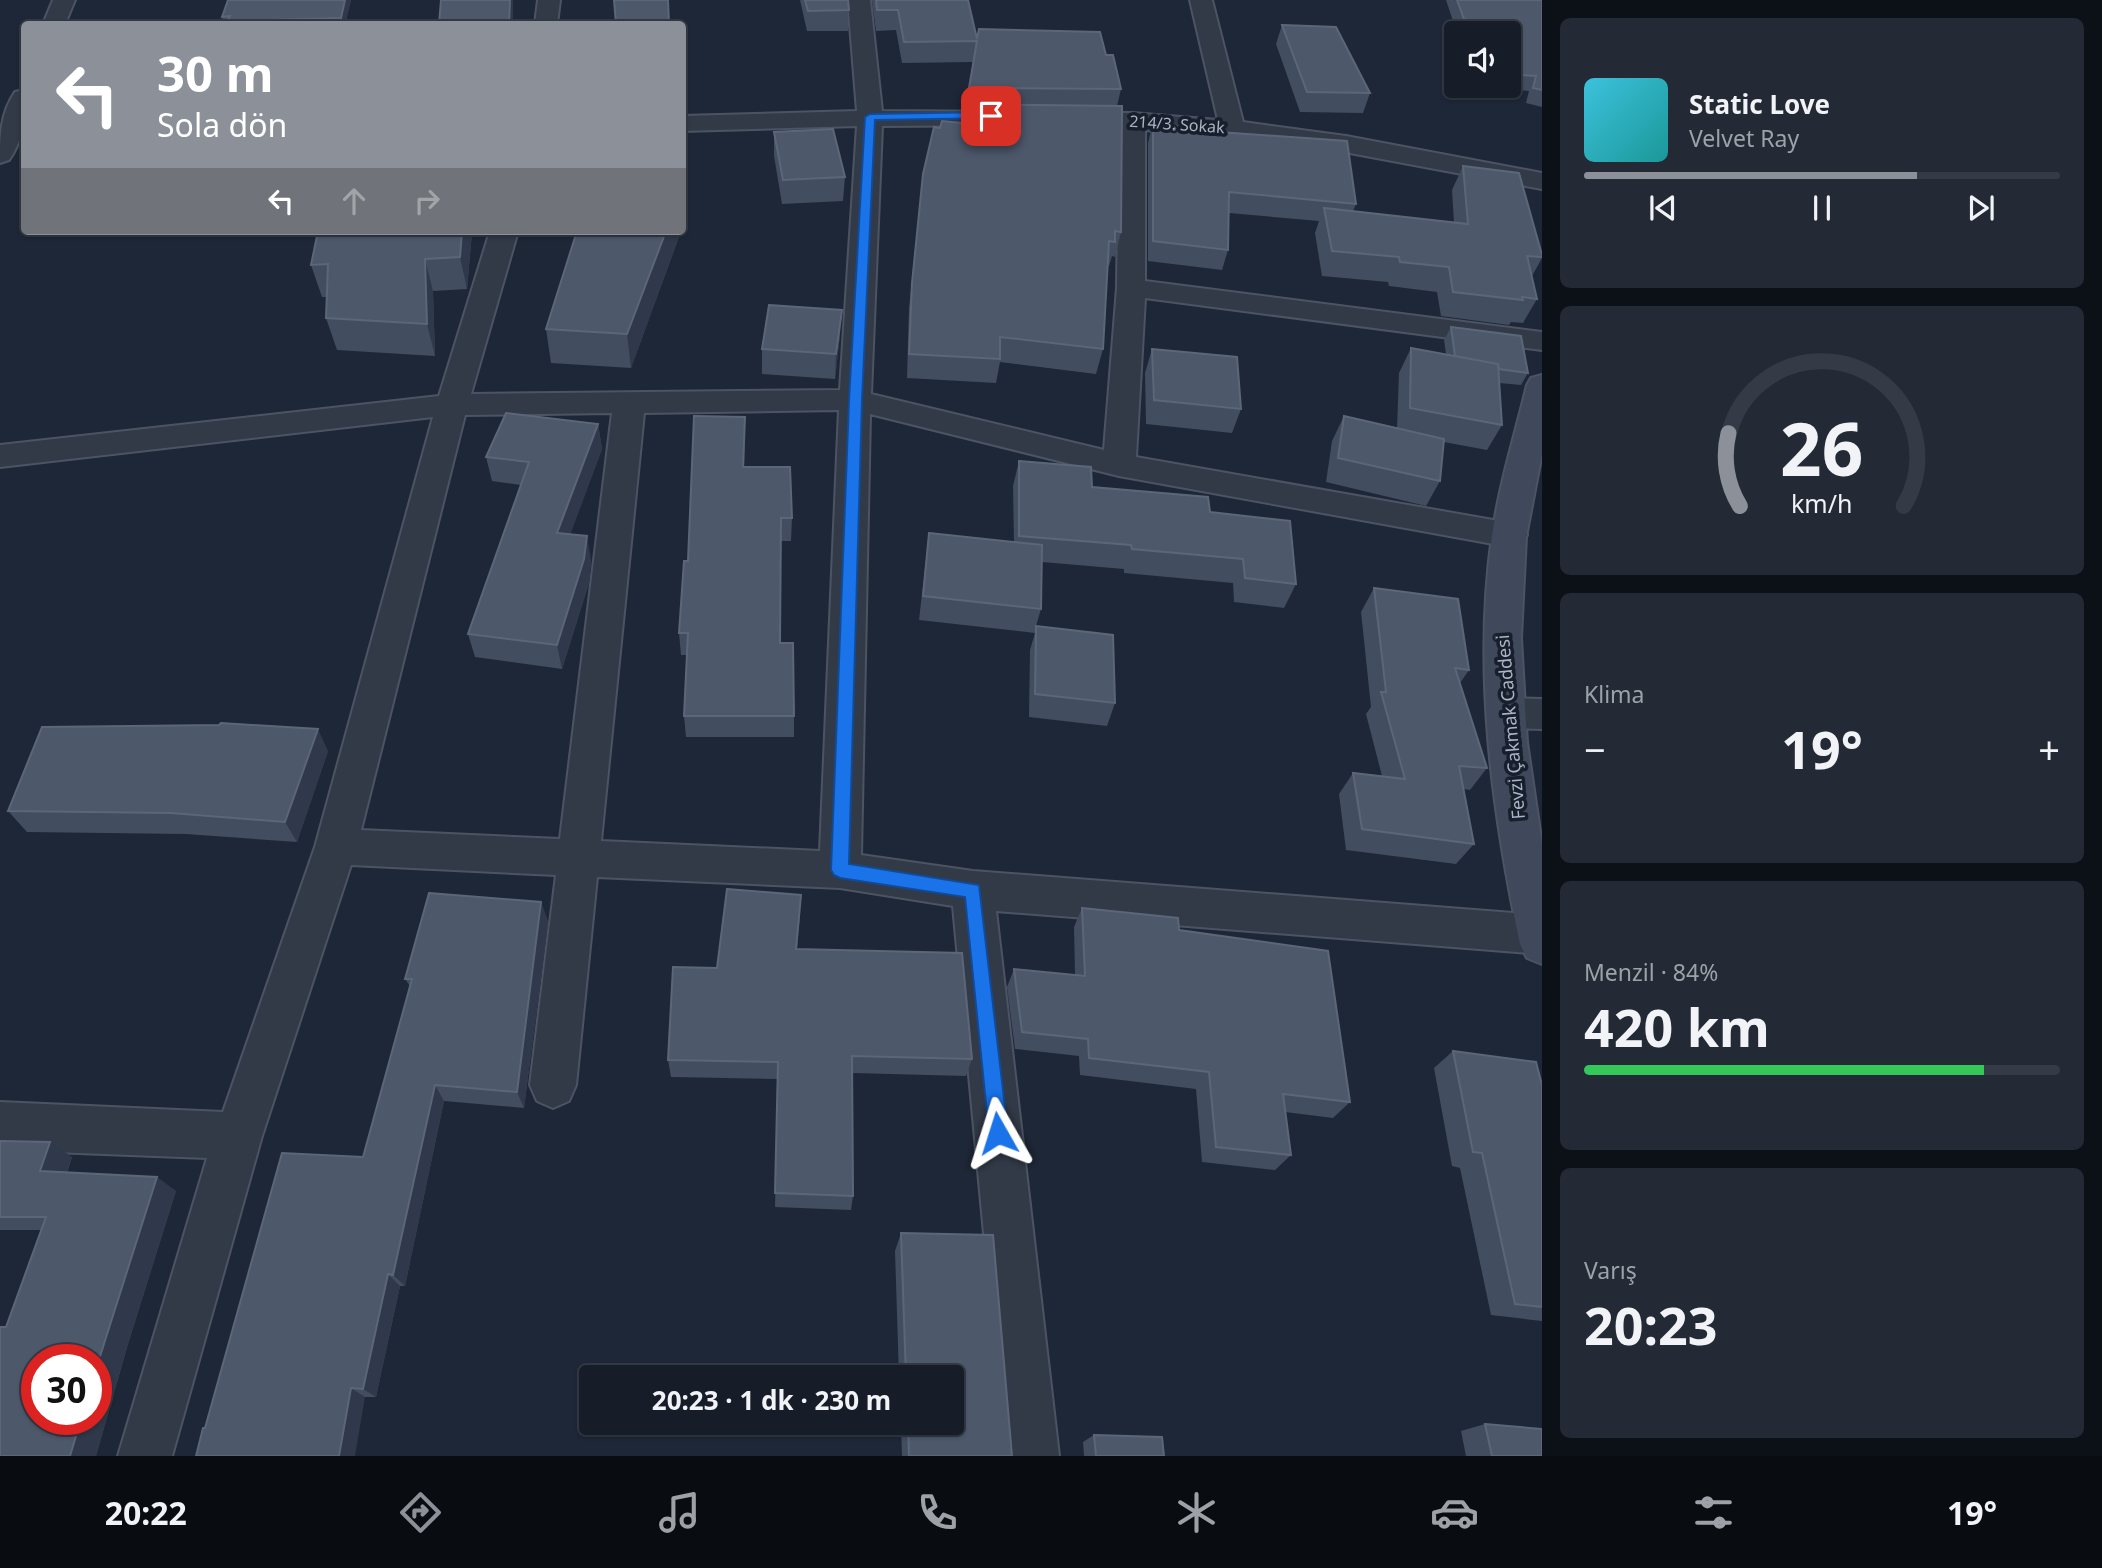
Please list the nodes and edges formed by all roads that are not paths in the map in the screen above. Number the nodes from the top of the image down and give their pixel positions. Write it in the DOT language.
graph roads {
  1 [pos="65,0"];
  2 [pos="549,0"];
  3 [pos="859,0"];
  4 [pos="1202,0"];
  5 [pos="55,21"];
  6 [pos="546,21"];
  7 [pos="21,104"];
  8 [pos="870,117"];
  9 [pos="1132,120"];
  10 [pos="686,124"];
  11 [pos="1232,128"];
  12 [pos="21,153"];
  13 [pos="0,155"];
  14 [pos="1542,180"];
  15 [pos="504,235"];
  16 [pos="1131,288"];
  17 [pos="1542,341"];
  18 [pos="1542,385"];
  19 [pos="855,400"];
  20 [pos="629,403"];
  21 [pos="452,405"];
  22 [pos="0,456"];
  23 [pos="1119,465"];
  24 [pos="1510,535"];
  25 [pos="1524,714"];
  26 [pos="336,847"];
  27 [pos="578,858"];
  28 [pos="840,870"];
  29 [pos="973,890"];
  30 [pos="1541,940"];
  31 [pos="553,1085"];
  32 [pos="0,1126"];
  33 [pos="237,1136"];
  34 [pos="145,1456"];
  35 [pos="1032,1456"];
  1 -- 5 [label="street"];
  2 -- 6 [label="street"];
  3 -- 8 [label="street"];
  4 -- 11 [label="street"];
  7 -- 13 [label="street"];
  8 -- 9 [label="street, 214/3. Sokak"];
  8 -- 10 [label="street, 214/3. Sokak"];
  8 -- 19 [label="street"];
  9 -- 11 [label="street, 214/3. Sokak"];
  9 -- 16 [label="street"];
  11 -- 14 [label="street, 214/3. Sokak"];
  12 -- 13 [label="street"];
  15 -- 21 [label="street"];
  16 -- 17 [label="street"];
  16 -- 23 [label="street"];
  18 -- 24 [label="main road, Fevzi Çakmak Caddesi"];
  19 -- 20 [label="street"];
  19 -- 23 [label="street"];
  19 -- 28 [label="street"];
  20 -- 21 [label="street"];
  20 -- 27 [label="street"];
  21 -- 22 [label="street"];
  21 -- 26 [label="street"];
  23 -- 24 [label="street"];
  24 -- 25 [label="main road, Fevzi Çakmak Caddesi"];
  25 -- 30 [label="main road, Fevzi Çakmak Caddesi"];
  26 -- 27 [label="street"];
  26 -- 33 [label="street"];
  27 -- 28 [label="street"];
  27 -- 31 [label="street"];
  28 -- 29 [label="street"];
  29 -- 30 [label="street"];
  29 -- 35 [label="street"];
  32 -- 33 [label="street"];
  33 -- 34 [label="street"];
}
